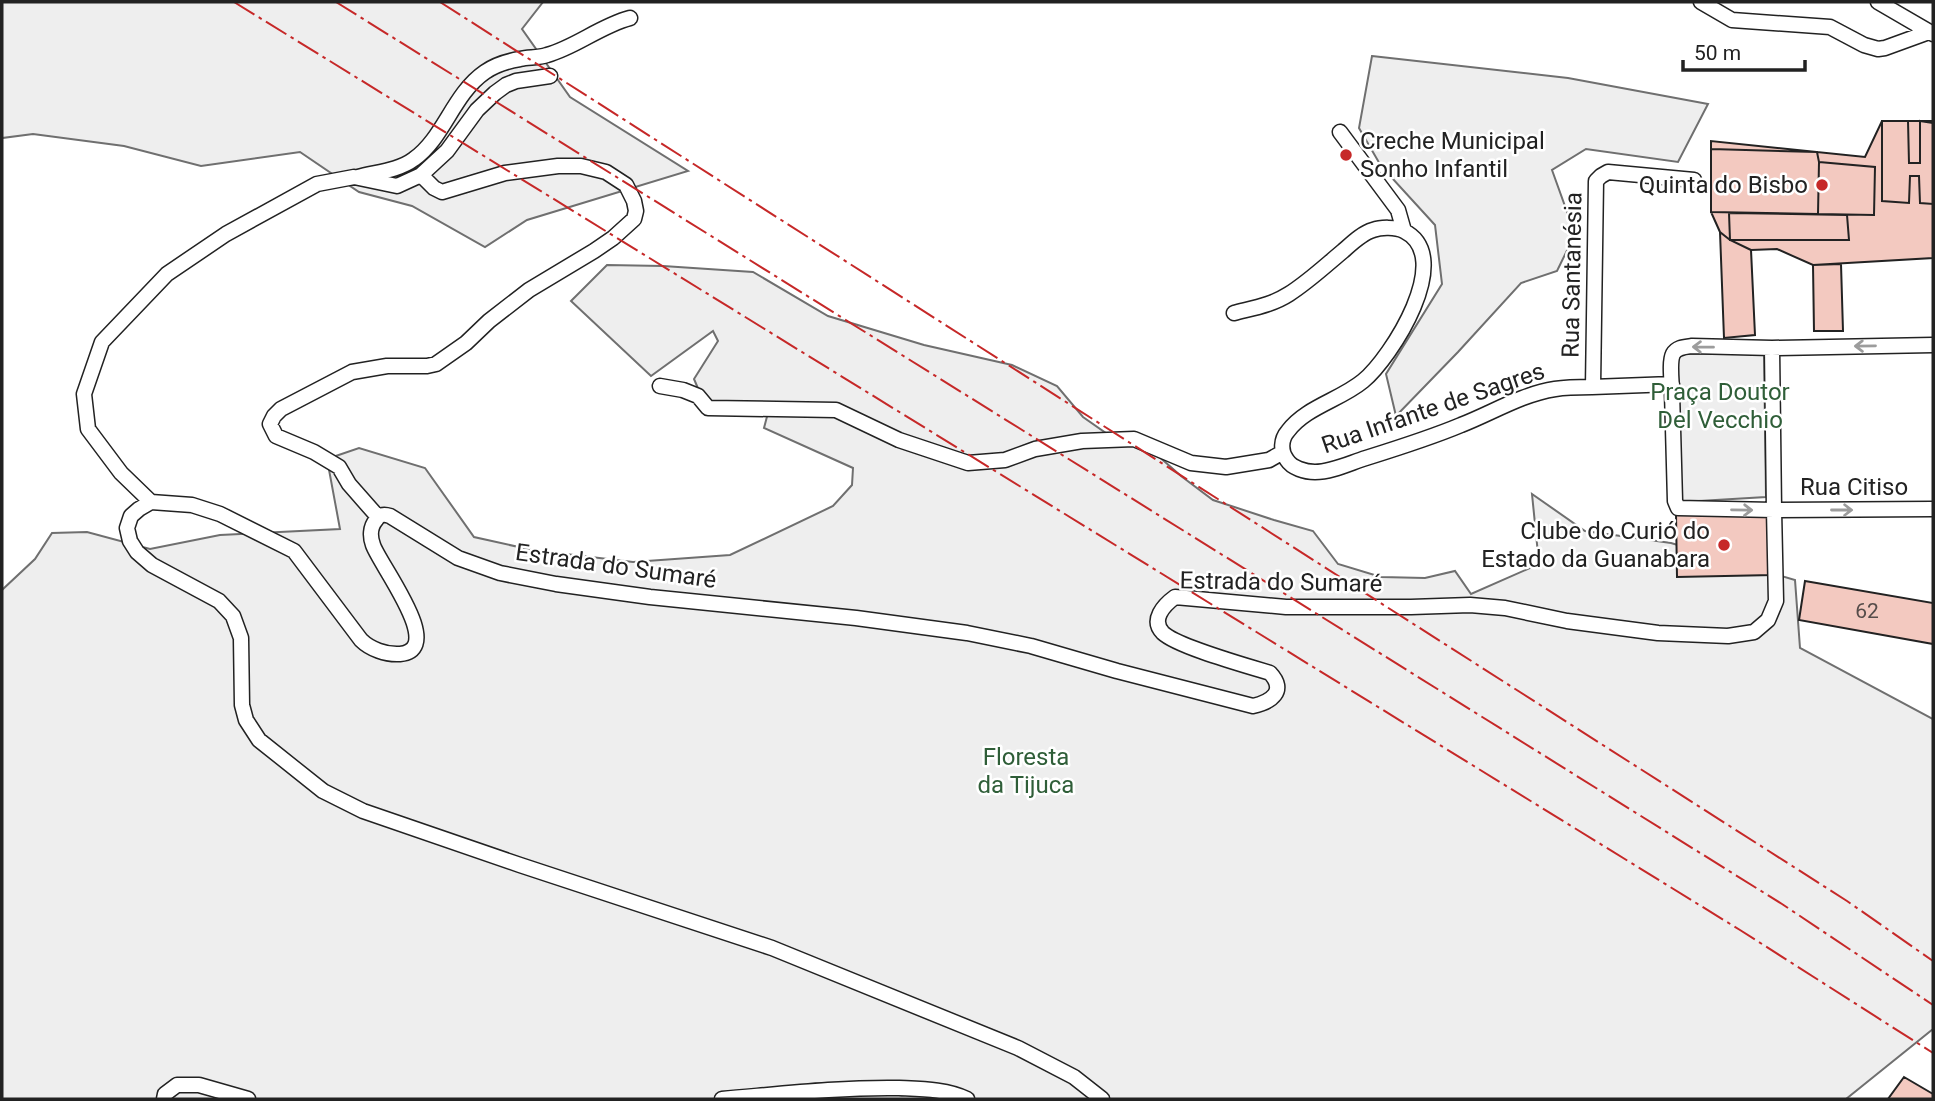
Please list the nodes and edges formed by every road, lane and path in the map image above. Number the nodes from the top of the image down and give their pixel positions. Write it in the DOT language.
graph roads {
  1 [pos="1701,2"];
  2 [pos="1878,2"];
  3 [pos="630,18"];
  4 [pos="1931,33"];
  5 [pos="484,73"];
  6 [pos="550,76"];
  7 [pos="516,81"];
  8 [pos="1340,132"];
  9 [pos="421,176"];
  10 [pos="356,177"];
  11 [pos="1695,180"];
  12 [pos="1404,231"];
  13 [pos="1234,313"];
  14 [pos="1933,345"];
  15 [pos="1772,348"];
  16 [pos="1672,384"];
  17 [pos="660,386"];
  18 [pos="1593,387"];
  19 [pos="1283,452"];
  20 [pos="151,502"];
  21 [pos="1933,509"];
  22 [pos="1774,510"];
  23 [pos="378,517"];
  24 [pos="164,1099"];
  25 [pos="248,1099"];
  26 [pos="722,1099"];
  27 [pos="967,1099"];
  28 [pos="1102,1099"];
  1 -- 4 [label="street"];
  2 -- 4 [label="street"];
  3 -- 5 [label="street"];
  5 -- 7 [label="street"];
  5 -- 10 [label="street"];
  6 -- 7 [label="street"];
  7 -- 9 [label="street"];
  8 -- 12 [label="street, Rua Infante de Sagres"];
  9 -- 10 [label="street"];
  9 -- 23 [label="street"];
  10 -- 20 [label="street"];
  11 -- 18 [label="street, Rua Santanésia"];
  12 -- 13 [label="street"];
  12 -- 19 [label="street, Rua Infante de Sagres"];
  14 -- 15 [label="street, one-way"];
  15 -- 16 [label="street, one-way"];
  15 -- 22 [label="street"];
  16 -- 18 [label="street, Rua Infante de Sagres"];
  16 -- 22 [label="street, one-way"];
  17 -- 19 [label="street"];
  18 -- 19 [label="street, Rua Infante de Sagres"];
  20 -- 23 [label="street"];
  20 -- 28 [label="street"];
  22 -- 21 [label="street, Rua Citiso, one-way"];
  22 -- 23 [label="street, Estrada do Sumaré"];
  24 -- 25 [label="street"];
  26 -- 27 [label="street"];
}
